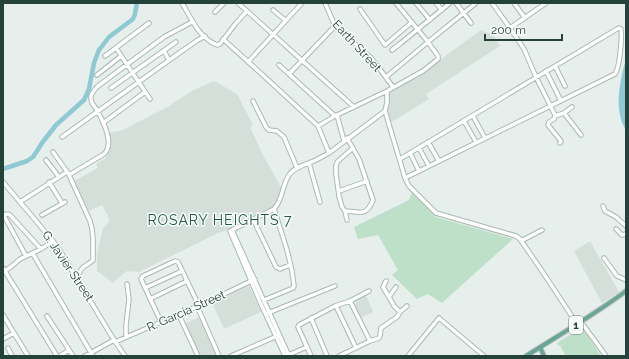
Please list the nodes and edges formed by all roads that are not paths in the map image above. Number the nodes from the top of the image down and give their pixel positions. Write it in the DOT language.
graph roads {
  1 [pos="182,3"];
  2 [pos="224,3"];
  3 [pos="238,3"];
  4 [pos="293,3"];
  5 [pos="302,3"];
  6 [pos="325,3"];
  7 [pos="396,3"];
  8 [pos="416,3"];
  9 [pos="436,3"];
  10 [pos="450,3"];
  11 [pos="456,3"];
  12 [pos="476,3"];
  13 [pos="492,3"];
  14 [pos="514,3"];
  15 [pos="546,3"];
  16 [pos="298,7"];
  17 [pos="360,9"];
  18 [pos="272,10"];
  19 [pos="442,10"];
  20 [pos="248,11"];
  21 [pos="215,12"];
  22 [pos="464,12"];
  23 [pos="525,18"];
  24 [pos="285,20"];
  25 [pos="430,20"];
  26 [pos="192,22"];
  27 [pos="412,22"];
  28 [pos="149,23"];
  29 [pos="471,23"];
  30 [pos="336,26"];
  31 [pos="510,28"];
  32 [pos="418,30"];
  33 [pos="273,34"];
  34 [pos="205,36"];
  35 [pos="223,39"];
  36 [pos="176,42"];
  37 [pos="428,42"];
  38 [pos="116,48"];
  39 [pos="392,50"];
  40 [pos="164,51"];
  41 [pos="105,56"];
  42 [pos="121,56"];
  43 [pos="168,60"];
  44 [pos="302,61"];
  45 [pos="248,62"];
  46 [pos="126,65"];
  47 [pos="279,65"];
  48 [pos="555,66"];
  49 [pos="546,71"];
  50 [pos="132,73"];
  51 [pos="290,74"];
  52 [pos="97,75"];
  53 [pos="386,77"];
  54 [pos="536,77"];
  55 [pos="138,82"];
  56 [pos="565,86"];
  57 [pos="393,87"];
  58 [pos="111,88"];
  59 [pos="387,91"];
  60 [pos="145,92"];
  61 [pos="150,99"];
  62 [pos="253,101"];
  63 [pos="561,101"];
  64 [pos="551,106"];
  65 [pos="354,107"];
  66 [pos="572,107"];
  67 [pos="385,111"];
  68 [pos="98,112"];
  69 [pos="564,113"];
  70 [pos="336,116"];
  71 [pos="473,116"];
  72 [pos="555,116"];
  73 [pos="464,121"];
  74 [pos="103,123"];
  75 [pos="318,126"];
  76 [pos="581,135"];
  77 [pos="62,137"];
  78 [pos="485,138"];
  79 [pos="346,140"];
  80 [pos="428,142"];
  81 [pos="476,142"];
  82 [pos="560,143"];
  83 [pos="353,148"];
  84 [pos="419,148"];
  85 [pos="53,152"];
  86 [pos="329,153"];
  87 [pos="410,153"];
  88 [pos="400,159"];
  89 [pos="46,160"];
  90 [pos="439,161"];
  91 [pos="309,163"];
  92 [pos="429,166"];
  93 [pos="297,168"];
  94 [pos="419,171"];
  95 [pos="68,173"];
  96 [pos="59,177"];
  97 [pos="405,178"];
  98 [pos="367,181"];
  99 [pos="3,182"];
  100 [pos="49,182"];
  101 [pos="339,191"];
  102 [pos="20,202"];
  103 [pos="320,202"];
  104 [pos="603,206"];
  105 [pos="274,209"];
  106 [pos="345,210"];
  107 [pos="3,214"];
  108 [pos="42,215"];
  109 [pos="253,219"];
  110 [pos="347,220"];
  111 [pos="626,226"];
  112 [pos="616,229"];
  113 [pos="542,230"];
  114 [pos="626,234"];
  115 [pos="53,241"];
  116 [pos="521,241"];
  117 [pos="40,249"];
  118 [pos="32,254"];
  119 [pos="26,256"];
  120 [pos="604,258"];
  121 [pos="290,265"];
  122 [pos="4,270"];
  123 [pos="182,271"];
  124 [pos="80,272"];
  125 [pos="253,280"];
  126 [pos="626,280"];
  127 [pos="187,281"];
  128 [pos="386,281"];
  129 [pos="127,284"];
  130 [pos="335,286"];
  131 [pos="396,287"];
  132 [pos="145,288"];
  133 [pos="369,291"];
  134 [pos="626,292"];
  135 [pos="150,298"];
  136 [pos="389,298"];
  137 [pos="262,301"];
  138 [pos="350,301"];
  139 [pos="198,306"];
  140 [pos="336,306"];
  141 [pos="407,306"];
  142 [pos="400,312"];
  143 [pos="268,313"];
  144 [pos="3,315"];
  145 [pos="179,315"];
  146 [pos="47,316"];
  147 [pos="311,318"];
  148 [pos="5,322"];
  149 [pos="161,322"];
  150 [pos="579,323"];
  151 [pos="14,333"];
  152 [pos="278,335"];
  153 [pos="126,337"];
  154 [pos="3,340"];
  155 [pos="115,341"];
  156 [pos="370,341"];
  157 [pos="307,347"];
  158 [pos="540,347"];
  159 [pos="8,348"];
  160 [pos="356,348"];
  161 [pos="69,350"];
  162 [pos="92,354"];
  163 [pos="12,356"];
  164 [pos="28,356"];
  165 [pos="58,356"];
  166 [pos="73,356"];
  167 [pos="85,356"];
  168 [pos="125,356"];
  169 [pos="198,356"];
  170 [pos="219,356"];
  171 [pos="231,356"];
  172 [pos="287,356"];
  173 [pos="311,356"];
  174 [pos="328,356"];
  175 [pos="340,356"];
  176 [pos="408,356"];
  177 [pos="484,356"];
  178 [pos="526,356"];
  179 [pos="544,356"];
  180 [pos="606,356"];
  1 -- 26 [label="street"];
  2 -- 21 [label="street"];
  3 -- 20 [label="street"];
  4 -- 16 [label="street"];
  5 -- 16 [label="street"];
  6 -- 30 [label="street, Earth Street"];
  7 -- 27 [label="street"];
  8 -- 25 [label="street"];
  9 -- 19 [label="street"];
  10 -- 19 [label="street"];
  11 -- 22 [label="street"];
  12 -- 22 [label="street"];
  13 -- 31 [label="street"];
  14 -- 23 [label="street"];
  15 -- 23 [label="street"];
  16 -- 24 [label="street"];
  17 -- 27 [label="street"];
  18 -- 24 [label="street"];
  19 -- 25 [label="street"];
  20 -- 33 [label="street"];
  20 -- 35 [label="street"];
  22 -- 29 [label="street"];
  22 -- 37 [label="street"];
  23 -- 31 [label="street"];
  24 -- 33 [label="street"];
  25 -- 32 [label="street"];
  26 -- 34 [label="street"];
  26 -- 46 [label="street"];
  27 -- 32 [label="street"];
  28 -- 38 [label="street"];
  30 -- 44 [label="street"];
  30 -- 53 [label="street, Earth Street"];
  31 -- 54 [label="street"];
  32 -- 37 [label="street"];
  32 -- 39 [label="street"];
  33 -- 44 [label="street"];
  33 -- 45 [label="street"];
  34 -- 35 [label="street"];
  34 -- 43 [label="street"];
  35 -- 45 [label="street"];
  36 -- 40 [label="street"];
  37 -- 53 [label="street"];
  37 -- 57 [label="street"];
  38 -- 41 [label="street"];
  38 -- 42 [label="street"];
  40 -- 43 [label="street"];
  40 -- 50 [label="street"];
  42 -- 46 [label="street"];
  42 -- 52 [label="street"];
  43 -- 55 [label="street"];
  44 -- 51 [label="street"];
  44 -- 65 [label="street"];
  45 -- 75 [label="street"];
  46 -- 50 [label="street"];
  46 -- 68 [label="street"];
  47 -- 51 [label="street"];
  48 -- 49 [label="street"];
  48 -- 56 [label="street"];
  48 -- 63 [label="street"];
  49 -- 54 [label="street"];
  49 -- 63 [label="street"];
  50 -- 55 [label="street"];
  50 -- 58 [label="street"];
  51 -- 70 [label="street"];
  53 -- 57 [label="street, Earth Street"];
  54 -- 64 [label="street"];
  54 -- 71 [label="street"];
  55 -- 60 [label="street"];
  55 -- 68 [label="street"];
  57 -- 59 [label="street"];
  59 -- 65 [label="street"];
  59 -- 67 [label="street"];
  60 -- 61 [label="street"];
  60 -- 74 [label="street"];
  62 -- 93 [label="street"];
  63 -- 64 [label="street"];
  64 -- 72 [label="street"];
  64 -- 78 [label="street"];
  65 -- 70 [label="street"];
  66 -- 69 [label="street"];
  67 -- 79 [label="street"];
  67 -- 88 [label="street"];
  68 -- 74 [label="street"];
  68 -- 77 [label="street"];
  69 -- 72 [label="street"];
  69 -- 76 [label="street"];
  70 -- 75 [label="street"];
  70 -- 79 [label="street"];
  71 -- 73 [label="street"];
  71 -- 78 [label="street"];
  72 -- 82 [label="street"];
  73 -- 80 [label="street"];
  73 -- 81 [label="street"];
  74 -- 95 [label="street"];
  75 -- 86 [label="street"];
  78 -- 81 [label="street"];
  79 -- 83 [label="street"];
  79 -- 86 [label="street"];
  80 -- 84 [label="street"];
  80 -- 90 [label="street"];
  81 -- 90 [label="street"];
  83 -- 98 [label="street"];
  83 -- 101 [label="street"];
  84 -- 87 [label="street"];
  84 -- 92 [label="street"];
  85 -- 95 [label="street"];
  86 -- 91 [label="street"];
  87 -- 88 [label="street"];
  87 -- 94 [label="street"];
  88 -- 97 [label="street"];
  89 -- 96 [label="street"];
  90 -- 92 [label="street"];
  91 -- 93 [label="street"];
  91 -- 103 [label="street"];
  92 -- 94 [label="street"];
  93 -- 105 [label="street"];
  94 -- 97 [label="street"];
  95 -- 96 [label="street"];
  95 -- 124 [label="street"];
  96 -- 100 [label="street"];
  97 -- 116 [label="street"];
  98 -- 101 [label="street"];
  98 -- 106 [label="street"];
  99 -- 102 [label="street, G. Javier Street"];
  100 -- 102 [label="street"];
  100 -- 108 [label="street"];
  101 -- 106 [label="street"];
  102 -- 115 [label="street, G. Javier Street"];
  104 -- 111 [label="street"];
  105 -- 109 [label="street"];
  105 -- 121 [label="street"];
  106 -- 110 [label="street"];
  107 -- 117 [label="street"];
  107 -- 119 [label="street"];
  109 -- 121 [label="street"];
  109 -- 125 [label="street"];
  112 -- 114 [label="street"];
  113 -- 116 [label="street"];
  115 -- 117 [label="street"];
  115 -- 155 [label="street, G. Javier Street"];
  116 -- 150 [label="street"];
  117 -- 118 [label="street"];
  118 -- 119 [label="street"];
  118 -- 162 [label="street"];
  119 -- 122 [label="street"];
  120 -- 126 [label="street"];
  121 -- 137 [label="street"];
  122 -- 165 [label="street"];
  123 -- 127 [label="street"];
  123 -- 132 [label="street"];
  123 -- 132 [label="street"];
  125 -- 137 [label="street"];
  125 -- 139 [label="street, R. Garcia Street"];
  127 -- 135 [label="street"];
  127 -- 139 [label="street"];
  128 -- 136 [label="street"];
  129 -- 153 [label="street"];
  130 -- 143 [label="street"];
  131 -- 136 [label="street"];
  132 -- 135 [label="street"];
  133 -- 138 [label="street"];
  134 -- 150 [label="main road, 1"];
  135 -- 149 [label="street"];
  136 -- 142 [label="street"];
  137 -- 143 [label="street"];
  138 -- 140 [label="street"];
  138 -- 156 [label="street"];
  139 -- 145 [label="street, R. Garcia Street"];
  139 -- 170 [label="street"];
  140 -- 147 [label="street"];
  140 -- 160 [label="street"];
  141 -- 142 [label="street"];
  142 -- 156 [label="street"];
  143 -- 152 [label="street"];
  144 -- 148 [label="street"];
  145 -- 149 [label="street, R. Garcia Street"];
  145 -- 169 [label="street"];
  146 -- 161 [label="street"];
  147 -- 157 [label="street"];
  147 -- 174 [label="street"];
  148 -- 151 [label="street"];
  149 -- 153 [label="street, R. Garcia Street"];
  150 -- 158 [label="main road, 1"];
  150 -- 180 [label="street"];
  151 -- 154 [label="street"];
  151 -- 164 [label="street"];
  152 -- 171 [label="street"];
  152 -- 172 [label="street"];
  153 -- 155 [label="street, R. Garcia Street"];
  155 -- 162 [label="street, R. Garcia Street"];
  155 -- 168 [label="street, G. Javier Street"];
  156 -- 160 [label="street"];
  157 -- 172 [label="street"];
  157 -- 173 [label="street"];
  158 -- 178 [label="main road, 1"];
  158 -- 179 [label="main road"];
  159 -- 163 [label="street"];
  160 -- 175 [label="street"];
  161 -- 165 [label="street"];
  161 -- 166 [label="street"];
  162 -- 167 [label="street, R. Garcia Street"];
  176 -- 177 [label="street"];
}
